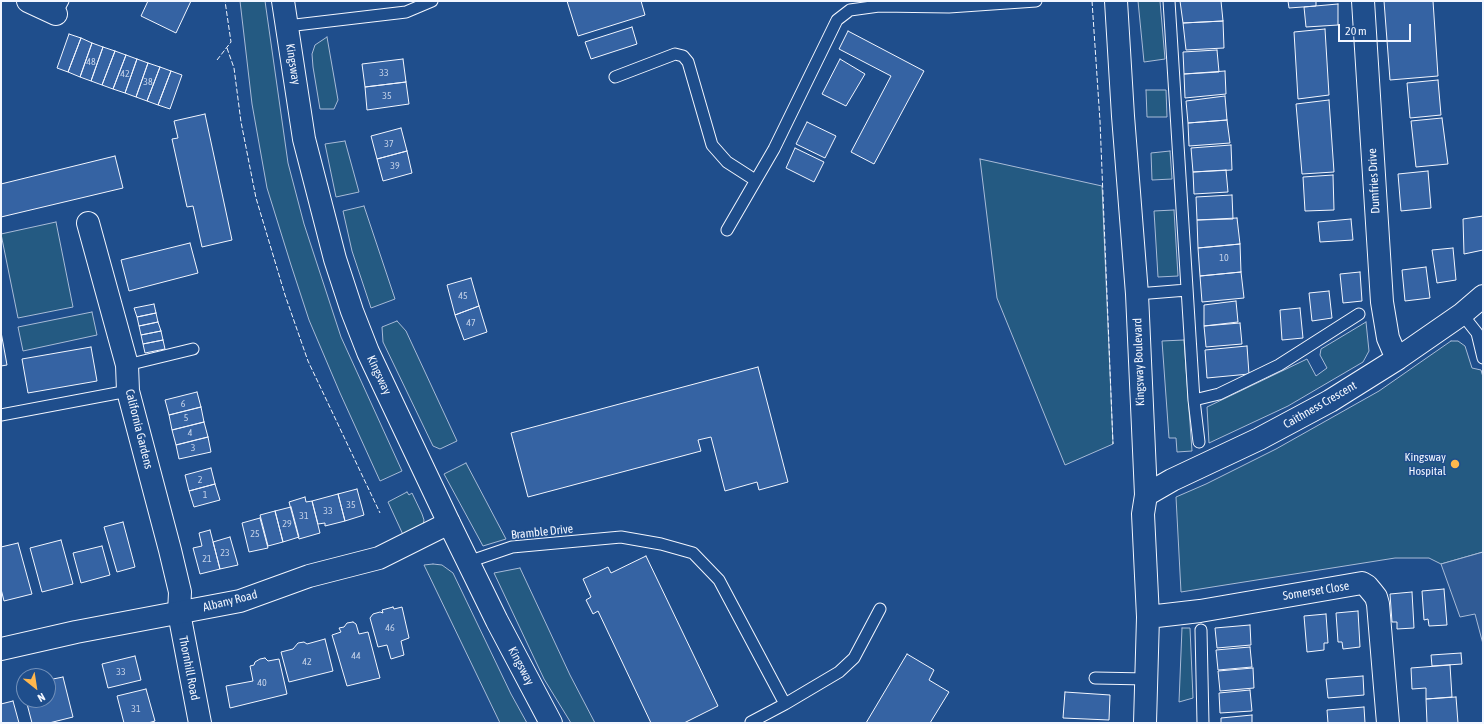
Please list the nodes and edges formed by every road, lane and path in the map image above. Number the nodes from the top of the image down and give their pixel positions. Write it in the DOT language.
graph roads {
  1 [pos="28,1"];
  2 [pos="283,1"];
  3 [pos="432,1"];
  4 [pos="1036,1"];
  5 [pos="1116,1"];
  6 [pos="1169,1"];
  7 [pos="1363,1"];
  8 [pos="60,8"];
  9 [pos="286,26"];
  10 [pos="615,77"];
  11 [pos="755,180"];
  12 [pos="88,223"];
  13 [pos="727,230"];
  14 [pos="1187,290"];
  15 [pos="1137,294"];
  16 [pos="1483,296"];
  17 [pos="1359,314"];
  18 [pos="1462,314"];
  19 [pos="193,350"];
  20 [pos="1483,358"];
  21 [pos="1397,359"];
  22 [pos="127,365"];
  23 [pos="128,391"];
  24 [pos="1194,400"];
  25 [pos="1,415"];
  26 [pos="1199,442"];
  27 [pos="1146,495"];
  28 [pos="449,523"];
  29 [pos="468,562"];
  30 [pos="880,609"];
  31 [pos="179,613"];
  32 [pos="1148,617"];
  33 [pos="1201,630"];
  34 [pos="1,649"];
  35 [pos="1095,678"];
  36 [pos="1146,679"];
  37 [pos="785,704"];
  38 [pos="751,722"];
  39 [pos="200,723"];
  40 [pos="551,723"];
  41 [pos="1146,723"];
  42 [pos="1203,723"];
  43 [pos="1388,723"];
  1 -- 8 [label="main road"];
  2 -- 9 [label="main road, Kingsway"];
  3 -- 9 [label="lane"];
  4 -- 11 [label="lane"];
  5 -- 15 [label="main road, Kingsway Boulevard"];
  6 -- 14 [label="lane"];
  7 -- 21 [label="main road, Dumfries Drive"];
  9 -- 28 [label="main road, Kingsway"];
  10 -- 11 [label="lane"];
  11 -- 13 [label="lane"];
  12 -- 22 [label="main road, California Gardens"];
  14 -- 15 [label="lane"];
  14 -- 24 [label="lane"];
  15 -- 27 [label="main road, Kingsway Boulevard"];
  16 -- 18 [label="main road, Caithness Crescent"];
  17 -- 24 [label="lane"];
  18 -- 20 [label="lane"];
  18 -- 21 [label="main road, Caithness Crescent"];
  19 -- 22 [label="lane"];
  21 -- 27 [label="main road, Caithness Crescent"];
  22 -- 23 [label="main road, California Gardens"];
  23 -- 25 [label="lane"];
  23 -- 31 [label="main road, California Gardens"];
  24 -- 26 [label="lane"];
  27 -- 32 [label="main road, Kingsway Boulevard"];
  28 -- 29 [label="main road, Kingsway"];
  28 -- 31 [label="main road, Albany Road"];
  29 -- 37 [label="lane, Bramble Drive"];
  29 -- 40 [label="main road, Kingsway"];
  30 -- 37 [label="lane"];
  31 -- 34 [label="main road, Albany Road"];
  31 -- 39 [label="main road, Thornhill Road"];
  32 -- 36 [label="main road, Kingsway Boulevard"];
  32 -- 43 [label="main road, Somerset Close"];
  33 -- 42 [label="lane"];
  35 -- 36 [label="lane"];
  36 -- 41 [label="main road, Kingsway Boulevard"];
  37 -- 38 [label="lane"];
}
